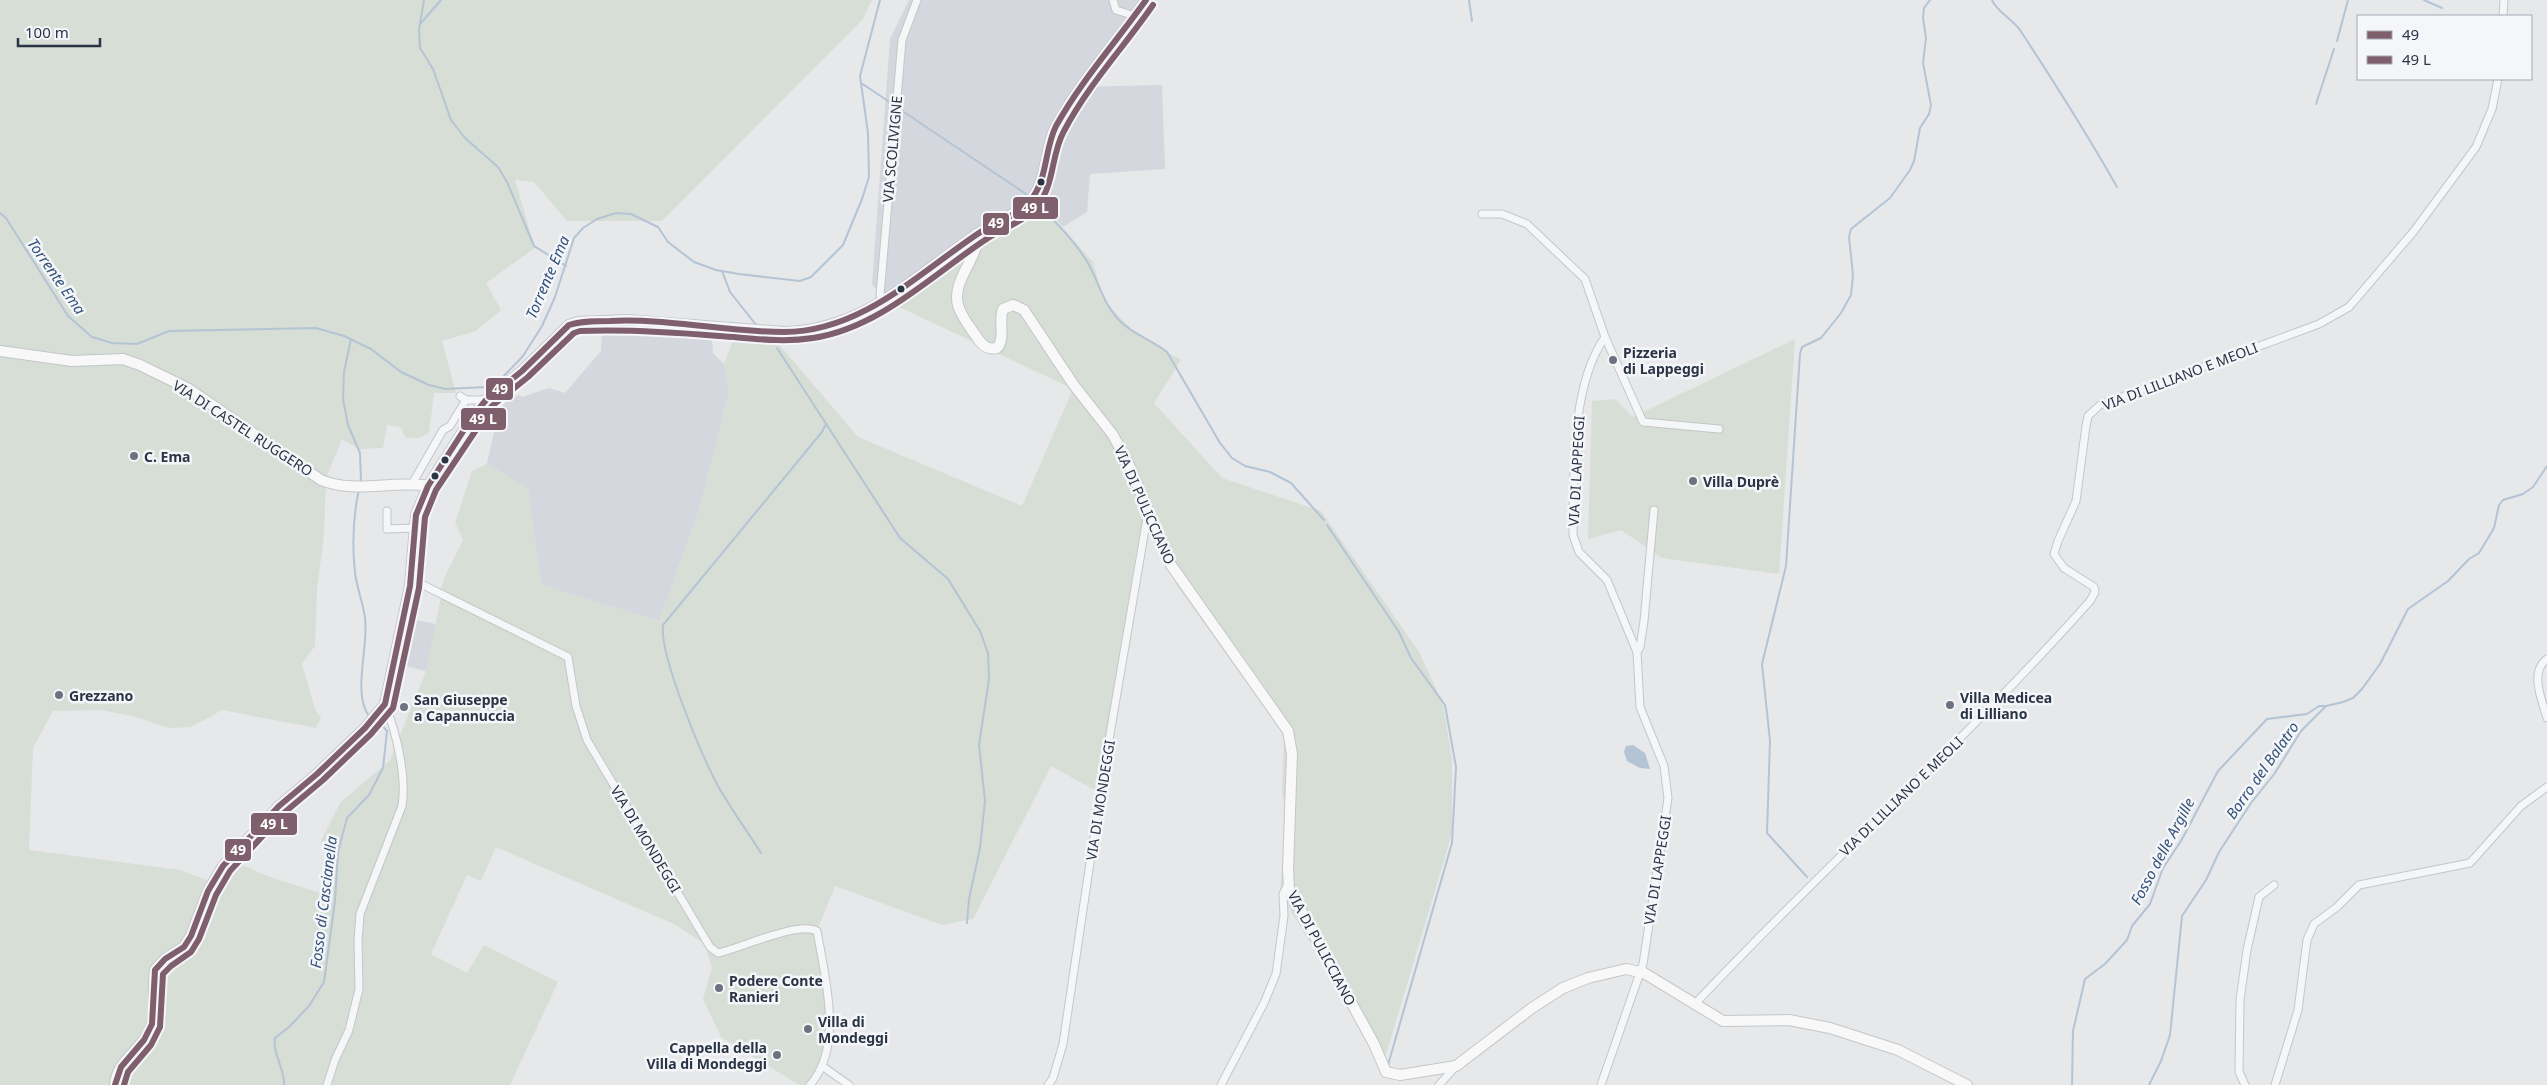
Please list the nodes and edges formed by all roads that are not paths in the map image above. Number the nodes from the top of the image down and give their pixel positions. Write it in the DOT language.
graph roads {
  1 [pos="917,0"];
  2 [pos="1113,0"];
  3 [pos="1146,0"];
  4 [pos="2504,0"];
  5 [pos="2503,15"];
  6 [pos="1136,16"];
  7 [pos="2498,80"];
  8 [pos="1482,214"];
  9 [pos="976,234"];
  10 [pos="883,301"];
  11 [pos="1605,337"];
  12 [pos="0,351"];
  13 [pos="486,400"];
  14 [pos="1719,429"];
  15 [pos="412,484"];
  16 [pos="428,486"];
  17 [pos="1654,510"];
  18 [pos="387,511"];
  19 [pos="1148,512"];
  20 [pos="415,528"];
  21 [pos="411,579"];
  22 [pos="1637,652"];
  23 [pos="2547,659"];
  24 [pos="386,704"];
  25 [pos="2547,718"];
  26 [pos="2547,787"];
  27 [pos="1288,884"];
  28 [pos="2274,885"];
  29 [pos="1641,972"];
  30 [pos="1694,1005"];
  31 [pos="822,1066"];
  32 [pos="1456,1066"];
  33 [pos="115,1085"];
  34 [pos="327,1085"];
  35 [pos="810,1085"];
  36 [pos="849,1085"];
  37 [pos="1048,1085"];
  38 [pos="1221,1085"];
  39 [pos="1439,1085"];
  40 [pos="1602,1085"];
  41 [pos="1967,1085"];
  42 [pos="2244,1085"];
  43 [pos="2274,1085"];
  1 -- 10 [label="street, VIA SCOLIVIGNE"];
  2 -- 6 [label="street"];
  3 -- 6 [label="street"];
  4 -- 5 [label="street"];
  6 -- 9 [label="street"];
  7 -- 30 [label="street, VIA DI LILLIANO E MEOLI"];
  8 -- 11 [label="street"];
  9 -- 10 [label="street"];
  9 -- 19 [label="street, VIA DI PULICCIANO"];
  10 -- 13 [label="street"];
  11 -- 14 [label="street"];
  11 -- 22 [label="street, VIA DI LAPPEGGI"];
  12 -- 15 [label="street, VIA DI CASTEL RUGGERO"];
  13 -- 15 [label="street"];
  13 -- 16 [label="street"];
  15 -- 16 [label="street, VIA DI CASTEL RUGGERO"];
  16 -- 20 [label="street"];
  17 -- 22 [label="street, VIA DI LAPPEGGI"];
  18 -- 20 [label="street"];
  19 -- 27 [label="street, VIA DI PULICCIANO"];
  19 -- 37 [label="street, VIA DI MONDEGGI"];
  20 -- 21 [label="street"];
  21 -- 24 [label="street"];
  21 -- 31 [label="street, VIA DI MONDEGGI"];
  22 -- 29 [label="street, VIA DI LAPPEGGI"];
  23 -- 25 [label="street"];
  24 -- 33 [label="street"];
  24 -- 34 [label="street"];
  26 -- 43 [label="street"];
  27 -- 32 [label="street, VIA DI PULICCIANO"];
  27 -- 38 [label="street"];
  28 -- 42 [label="street"];
  29 -- 30 [label="street, VIA DI PULICCIANO"];
  29 -- 32 [label="street, VIA DI PULICCIANO"];
  29 -- 40 [label="street, VIA DI LAPPEGGI"];
  30 -- 41 [label="street, VIA DI PULICCIANO"];
  31 -- 35 [label="street, VIA DI MONDEGGI"];
  31 -- 36 [label="street"];
  32 -- 39 [label="street"];
}
